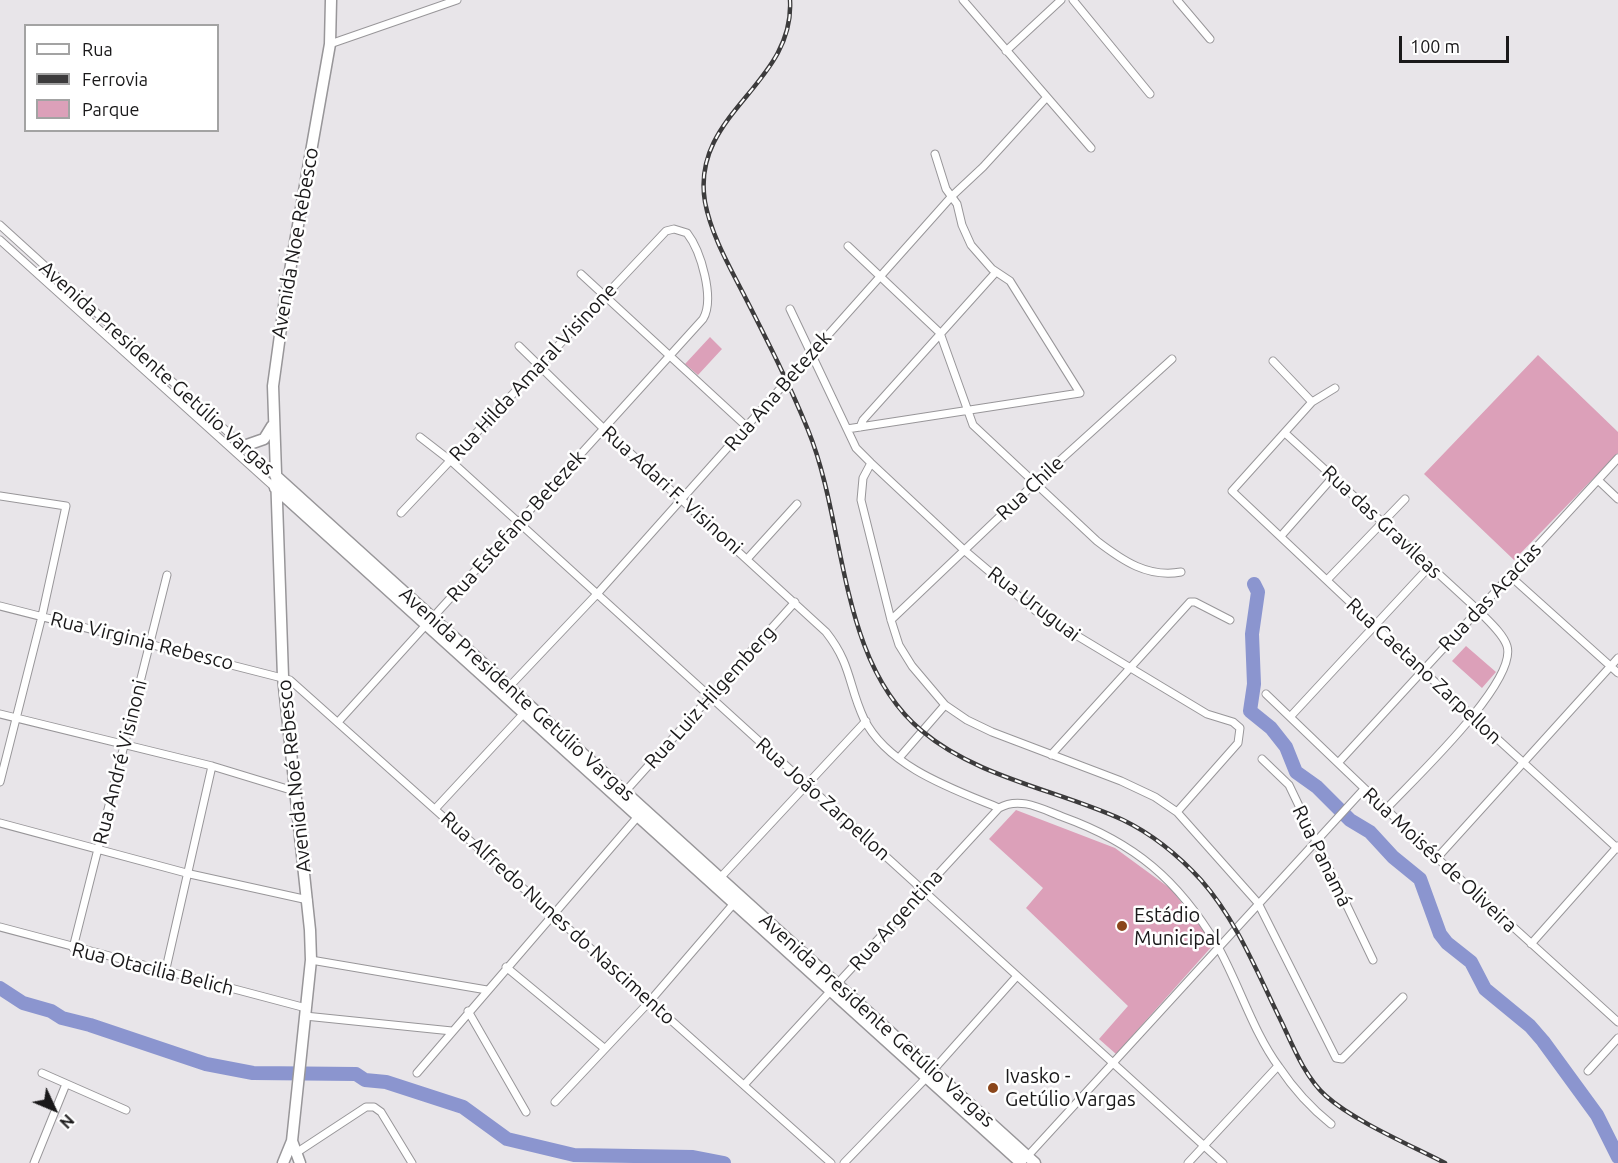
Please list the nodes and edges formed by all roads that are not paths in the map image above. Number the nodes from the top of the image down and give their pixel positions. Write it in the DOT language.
graph roads {
  1 [pos="331,0"];
  2 [pos="457,0"];
  3 [pos="963,0"];
  4 [pos="1061,0"];
  5 [pos="1073,0"];
  6 [pos="1177,0"];
  7 [pos="1210,39"];
  8 [pos="330,44"];
  9 [pos="1006,51"];
  10 [pos="1150,94"];
  11 [pos="1047,97"];
  12 [pos="1091,148"];
  13 [pos="935,154"];
  14 [pos="952,196"];
  15 [pos="0,225"];
  16 [pos="0,240"];
  17 [pos="848,246"];
  18 [pos="996,272"];
  19 [pos="580,274"];
  20 [pos="880,276"];
  21 [pos="603,295"];
  22 [pos="790,309"];
  23 [pos="703,319"];
  24 [pos="940,333"];
  25 [pos="519,346"];
  26 [pos="810,352"];
  27 [pos="670,355"];
  28 [pos="1172,359"];
  29 [pos="1273,361"];
  30 [pos="538,366"];
  31 [pos="162,372"];
  32 [pos="155,380"];
  33 [pos="1335,388"];
  34 [pos="1312,402"];
  35 [pos="969,409"];
  36 [pos="272,426"];
  37 [pos="747,427"];
  38 [pos="860,427"];
  39 [pos="603,428"];
  40 [pos="847,429"];
  41 [pos="1285,433"];
  42 [pos="420,437"];
  43 [pos="243,446"];
  44 [pos="1618,458"];
  45 [pos="451,461"];
  46 [pos="871,463"];
  47 [pos="275,475"];
  48 [pos="1333,477"];
  49 [pos="1598,480"];
  50 [pos="1035,483"];
  51 [pos="275,488"];
  52 [pos="0,496"];
  53 [pos="1405,499"];
  54 [pos="1618,499"];
  55 [pos="682,500"];
  56 [pos="797,504"];
  57 [pos="401,513"];
  58 [pos="1383,522"];
  59 [pos="519,524"];
  60 [pos="1281,536"];
  61 [pos="964,550"];
  62 [pos="748,558"];
  63 [pos="1430,566"];
  64 [pos="1181,572"];
  65 [pos="167,575"];
  66 [pos="1510,576"];
  67 [pos="1327,580"];
  68 [pos="597,594"];
  69 [pos="795,602"];
  70 [pos="0,606"];
  71 [pos="1478,610"];
  72 [pos="42,616"];
  73 [pos="891,620"];
  74 [pos="1230,620"];
  75 [pos="430,622"];
  76 [pos="1376,626"];
  77 [pos="149,644"];
  78 [pos="1618,658"];
  79 [pos="1610,666"];
  80 [pos="1129,667"];
  81 [pos="1422,671"];
  82 [pos="1618,673"];
  83 [pos="283,677"];
  84 [pos="506,690"];
  85 [pos="1266,694"];
  86 [pos="710,697"];
  87 [pos="945,705"];
  88 [pos="527,709"];
  89 [pos="0,714"];
  90 [pos="1473,716"];
  91 [pos="1290,717"];
  92 [pos="15,718"];
  93 [pos="339,721"];
  94 [pos="866,721"];
  95 [pos="124,744"];
  96 [pos="1051,755"];
  97 [pos="899,758"];
  98 [pos="1263,759"];
  99 [pos="1338,763"];
  100 [pos="1524,764"];
  101 [pos="212,766"];
  102 [pos="0,782"];
  103 [pos="806,783"];
  104 [pos="1364,789"];
  105 [pos="294,791"];
  106 [pos="622,796"];
  107 [pos="436,808"];
  108 [pos="999,808"];
  109 [pos="1386,809"];
  110 [pos="1177,812"];
  111 [pos="641,813"];
  112 [pos="0,822"];
  113 [pos="1314,840"];
  114 [pos="1618,847"];
  115 [pos="99,850"];
  116 [pos="1437,858"];
  117 [pos="190,874"];
  118 [pos="720,878"];
  119 [pos="923,890"];
  120 [pos="308,900"];
  121 [pos="737,900"];
  122 [pos="1258,903"];
  123 [pos="553,914"];
  124 [pos="0,927"];
  125 [pos="1531,944"];
  126 [pos="1217,946"];
  127 [pos="73,948"];
  128 [pos="311,960"];
  129 [pos="1373,960"];
  130 [pos="506,967"];
  131 [pos="165,973"];
  132 [pos="1017,976"];
  133 [pos="835,988"];
  134 [pos="487,990"];
  135 [pos="1403,997"];
  136 [pos="650,1000"];
  137 [pos="468,1011"];
  138 [pos="305,1012"];
  139 [pos="1618,1022"];
  140 [pos="452,1031"];
  141 [pos="1618,1038"];
  142 [pos="604,1048"];
  143 [pos="1113,1062"];
  144 [pos="1278,1066"];
  145 [pos="1588,1071"];
  146 [pos="42,1072"];
  147 [pos="417,1073"];
  148 [pos="930,1074"];
  149 [pos="66,1084"];
  150 [pos="744,1085"];
  151 [pos="555,1102"];
  152 [pos="126,1110"];
  153 [pos="526,1112"];
  154 [pos="1331,1124"];
  155 [pos="292,1141"];
  156 [pos="1204,1145"];
  157 [pos="298,1158"];
  158 [pos="1025,1162"];
  159 [pos="33,1163"];
  160 [pos="284,1163"];
  161 [pos="412,1163"];
  162 [pos="831,1163"];
  163 [pos="844,1163"];
  164 [pos="1188,1163"];
  165 [pos="1223,1163"];
  1 -- 8 [label="main road, Avenida Noe Rebesco"];
  2 -- 8 [label="street"];
  3 -- 9 [label="street"];
  4 -- 9 [label="street"];
  5 -- 10 [label="street"];
  6 -- 7 [label="street"];
  8 -- 36 [label="main road, Avenida Noe Rebesco"];
  9 -- 11 [label="street"];
  11 -- 12 [label="street"];
  11 -- 14 [label="street, Rua Ana Betezek"];
  13 -- 14 [label="street"];
  14 -- 18 [label="street"];
  14 -- 20 [label="street, Rua Ana Betezek"];
  15 -- 31 [label="street, Avenida Presidente Getúlio Vargas"];
  16 -- 32 [label="street, Avenida Presidente Getúlio Vargas"];
  17 -- 20 [label="street"];
  18 -- 24 [label="street"];
  18 -- 35 [label="street"];
  19 -- 21 [label="street"];
  20 -- 24 [label="street"];
  20 -- 26 [label="street, Rua Ana Betezek"];
  21 -- 23 [label="street, Rua Hilda Amaral Visinone"];
  21 -- 27 [label="street"];
  21 -- 30 [label="street, Rua Hilda Amaral Visinone"];
  22 -- 26 [label="street, Rua Uruguai"];
  23 -- 27 [label="street, Rua Estefano Betezek"];
  24 -- 35 [label="street"];
  24 -- 38 [label="street"];
  25 -- 30 [label="street, Rua Adari F. Visinoni"];
  26 -- 37 [label="street, Rua Ana Betezek"];
  26 -- 40 [label="street, Rua Uruguai"];
  27 -- 37 [label="street"];
  27 -- 39 [label="street, Rua Estefano Betezek"];
  28 -- 50 [label="street, Rua Chile"];
  29 -- 34 [label="street"];
  30 -- 39 [label="street, Rua Adari F. Visinoni"];
  30 -- 45 [label="street, Rua Hilda Amaral Visinone"];
  31 -- 32 [label="street"];
  31 -- 43 [label="street, Avenida Presidente Getúlio Vargas"];
  32 -- 51 [label="street, Avenida Presidente Getúlio Vargas"];
  33 -- 34 [label="street"];
  34 -- 41 [label="street"];
  35 -- 38 [label="street"];
  35 -- 50 [label="street"];
  36 -- 43 [label="main road"];
  36 -- 47 [label="main road, Avenida Noe Rebesco"];
  37 -- 55 [label="street, Rua Ana Betezek"];
  38 -- 40 [label="street"];
  39 -- 55 [label="street, Rua Adari F. Visinoni"];
  39 -- 59 [label="street, Rua Estefano Betezek"];
  40 -- 46 [label="street, Rua Uruguai"];
  41 -- 48 [label="street, Rua das Gravileas"];
  41 -- 60 [label="street, Rua Caetano Zarpellon"];
  42 -- 45 [label="street, Rua João Zarpellon"];
  43 -- 47 [label="street, Avenida Presidente Getúlio Vargas"];
  44 -- 49 [label="street, Rua das Acacias"];
  45 -- 57 [label="street, Rua Hilda Amaral Visinone"];
  45 -- 59 [label="street, Rua João Zarpellon"];
  46 -- 61 [label="street, Rua Uruguai"];
  46 -- 73 [label="street"];
  47 -- 51 [label="main road, Avenida Noe Rebesco"];
  47 -- 75 [label="main road, Avenida Presidente Getúlio Vargas"];
  48 -- 58 [label="street, Rua das Gravileas"];
  48 -- 60 [label="street"];
  49 -- 54 [label="street"];
  49 -- 66 [label="street, Rua das Acacias"];
  50 -- 61 [label="street, Rua Chile"];
  50 -- 64 [label="street"];
  51 -- 75 [label="main road, Avenida Presidente Getúlio Vargas"];
  51 -- 83 [label="main road, Avenida Noé Rebesco"];
  52 -- 72 [label="street"];
  53 -- 58 [label="street"];
  55 -- 62 [label="street, Rua Adari F. Visinoni"];
  55 -- 68 [label="street, Rua Ana Betezek"];
  56 -- 62 [label="street"];
  58 -- 63 [label="street, Rua das Gravileas"];
  58 -- 67 [label="street"];
  59 -- 68 [label="street, Rua João Zarpellon"];
  59 -- 75 [label="street, Rua Estefano Betezek"];
  60 -- 67 [label="street, Rua Caetano Zarpellon"];
  61 -- 73 [label="street, Rua Chile"];
  61 -- 80 [label="street, Rua Uruguai"];
  62 -- 69 [label="street, Rua Adari F. Visinoni"];
  63 -- 71 [label="street, Rua das Gravileas"];
  63 -- 76 [label="street"];
  65 -- 77 [label="street, Rua André Visinoni"];
  66 -- 71 [label="street, Rua das Acacias"];
  66 -- 79 [label="street"];
  67 -- 76 [label="street, Rua Caetano Zarpellon"];
  68 -- 84 [label="street, Rua Ana Betezek"];
  68 -- 86 [label="street, Rua João Zarpellon"];
  69 -- 86 [label="street, Rua Luiz Hilgemberg"];
  69 -- 94 [label="street, Rua Adari F. Visinoni"];
  70 -- 72 [label="street, Rua Virginia Rebesco"];
  71 -- 81 [label="street, Rua das Acacias"];
  71 -- 90 [label="street, Rua das Gravileas"];
  72 -- 77 [label="street, Rua Virginia Rebesco"];
  72 -- 92 [label="street"];
  73 -- 87 [label="street"];
  74 -- 80 [label="street"];
  75 -- 84 [label="main road, Avenida Presidente Getúlio Vargas"];
  75 -- 93 [label="street, Rua Estefano Betezek"];
  76 -- 81 [label="street, Rua Caetano Zarpellon"];
  76 -- 91 [label="street"];
  77 -- 83 [label="street, Rua Virginia Rebesco"];
  77 -- 95 [label="street, Rua André Visinoni"];
  78 -- 79 [label="street"];
  79 -- 82 [label="street"];
  79 -- 100 [label="street"];
  80 -- 96 [label="street"];
  80 -- 110 [label="street, Rua Uruguai"];
  81 -- 90 [label="street, Rua Caetano Zarpellon"];
  81 -- 99 [label="street, Rua das Acacias"];
  83 -- 93 [label="street, Rua Alfredo Nunes do Nascimento"];
  83 -- 105 [label="main road, Avenida Noé Rebesco"];
  84 -- 88 [label="main road, Avenida Presidente Getúlio Vargas"];
  85 -- 91 [label="street, Rua Moisés de Oliveira"];
  86 -- 103 [label="street, Rua João Zarpellon"];
  86 -- 106 [label="street, Rua Luiz Hilgemberg"];
  87 -- 96 [label="street"];
  87 -- 97 [label="street"];
  88 -- 106 [label="main road, Avenida Presidente Getúlio Vargas"];
  88 -- 107 [label="street"];
  89 -- 92 [label="street"];
  90 -- 100 [label="street, Rua Caetano Zarpellon"];
  90 -- 109 [label="street, Rua das Gravileas"];
  91 -- 99 [label="street, Rua Moisés de Oliveira"];
  92 -- 95 [label="street"];
  92 -- 102 [label="street"];
  93 -- 107 [label="street, Rua Alfredo Nunes do Nascimento"];
  94 -- 97 [label="street"];
  94 -- 103 [label="street"];
  95 -- 101 [label="street"];
  95 -- 115 [label="street, Rua André Visinoni"];
  96 -- 110 [label="street"];
  97 -- 108 [label="street"];
  98 -- 113 [label="street, Rua Panamá"];
  99 -- 104 [label="street, Rua Moisés de Oliveira"];
  100 -- 114 [label="street, Rua Caetano Zarpellon"];
  100 -- 116 [label="street"];
  101 -- 105 [label="street"];
  101 -- 117 [label="street"];
  103 -- 118 [label="street"];
  103 -- 119 [label="street, Rua João Zarpellon"];
  104 -- 109 [label="street, Rua Moisés de Oliveira"];
  104 -- 113 [label="street"];
  105 -- 120 [label="main road, Avenida Noé Rebesco"];
  106 -- 111 [label="main road, Avenida Presidente Getúlio Vargas"];
  107 -- 123 [label="street, Rua Alfredo Nunes do Nascimento"];
  108 -- 119 [label="street, Rua Argentina"];
  108 -- 126 [label="street"];
  109 -- 116 [label="street, Rua Moisés de Oliveira"];
  110 -- 122 [label="street"];
  111 -- 118 [label="main road, Avenida Presidente Getúlio Vargas"];
  111 -- 121 [label="main road, Avenida Presidente Getúlio Vargas"];
  111 -- 123 [label="street"];
  112 -- 115 [label="street"];
  113 -- 122 [label="street"];
  113 -- 129 [label="street, Rua Panamá"];
  114 -- 125 [label="street"];
  115 -- 117 [label="street"];
  115 -- 127 [label="street, Rua André Visinoni"];
  116 -- 125 [label="street, Rua Moisés de Oliveira"];
  117 -- 120 [label="street"];
  117 -- 131 [label="street"];
  118 -- 121 [label="main road, Avenida Presidente Getúlio Vargas"];
  119 -- 132 [label="street, Rua João Zarpellon"];
  119 -- 133 [label="street, Rua Argentina"];
  120 -- 128 [label="main road, Avenida Noé Rebesco"];
  121 -- 133 [label="main road, Avenida Presidente Getúlio Vargas"];
  121 -- 136 [label="street"];
  122 -- 126 [label="street"];
  122 -- 135 [label="street"];
  123 -- 130 [label="street"];
  123 -- 136 [label="street, Rua Alfredo Nunes do Nascimento"];
  124 -- 127 [label="street, Rua Otacilia Belich"];
  125 -- 139 [label="street, Rua Moisés de Oliveira"];
  126 -- 143 [label="street"];
  126 -- 144 [label="street"];
  127 -- 131 [label="street, Rua Otacilia Belich"];
  128 -- 134 [label="street"];
  128 -- 138 [label="main road, Avenida Noé Rebesco"];
  130 -- 134 [label="street"];
  130 -- 142 [label="street"];
  131 -- 138 [label="street, Rua Otacilia Belich"];
  132 -- 143 [label="street, Rua João Zarpellon"];
  132 -- 148 [label="street"];
  133 -- 148 [label="main road, Avenida Presidente Getúlio Vargas"];
  133 -- 150 [label="street, Rua Argentina"];
  134 -- 137 [label="street"];
  136 -- 142 [label="street"];
  136 -- 150 [label="street, Rua Alfredo Nunes do Nascimento"];
  137 -- 140 [label="street"];
  137 -- 153 [label="street"];
  138 -- 140 [label="street, Rua Otacilia Belich"];
  138 -- 155 [label="main road, Avenida Noé Rebesco"];
  140 -- 147 [label="street"];
  141 -- 145 [label="street"];
  142 -- 151 [label="street"];
  143 -- 156 [label="street, Rua João Zarpellon"];
  143 -- 158 [label="street"];
  144 -- 154 [label="street"];
  144 -- 156 [label="street"];
  146 -- 149 [label="street"];
  148 -- 158 [label="main road, Avenida Presidente Getúlio Vargas"];
  148 -- 163 [label="street"];
  149 -- 152 [label="street"];
  149 -- 159 [label="street"];
  150 -- 162 [label="street, Rua Alfredo Nunes do Nascimento"];
  155 -- 157 [label="main road"];
  155 -- 160 [label="main road"];
  156 -- 164 [label="street"];
  156 -- 165 [label="street, Rua João Zarpellon"];
  157 -- 161 [label="street"];
}
